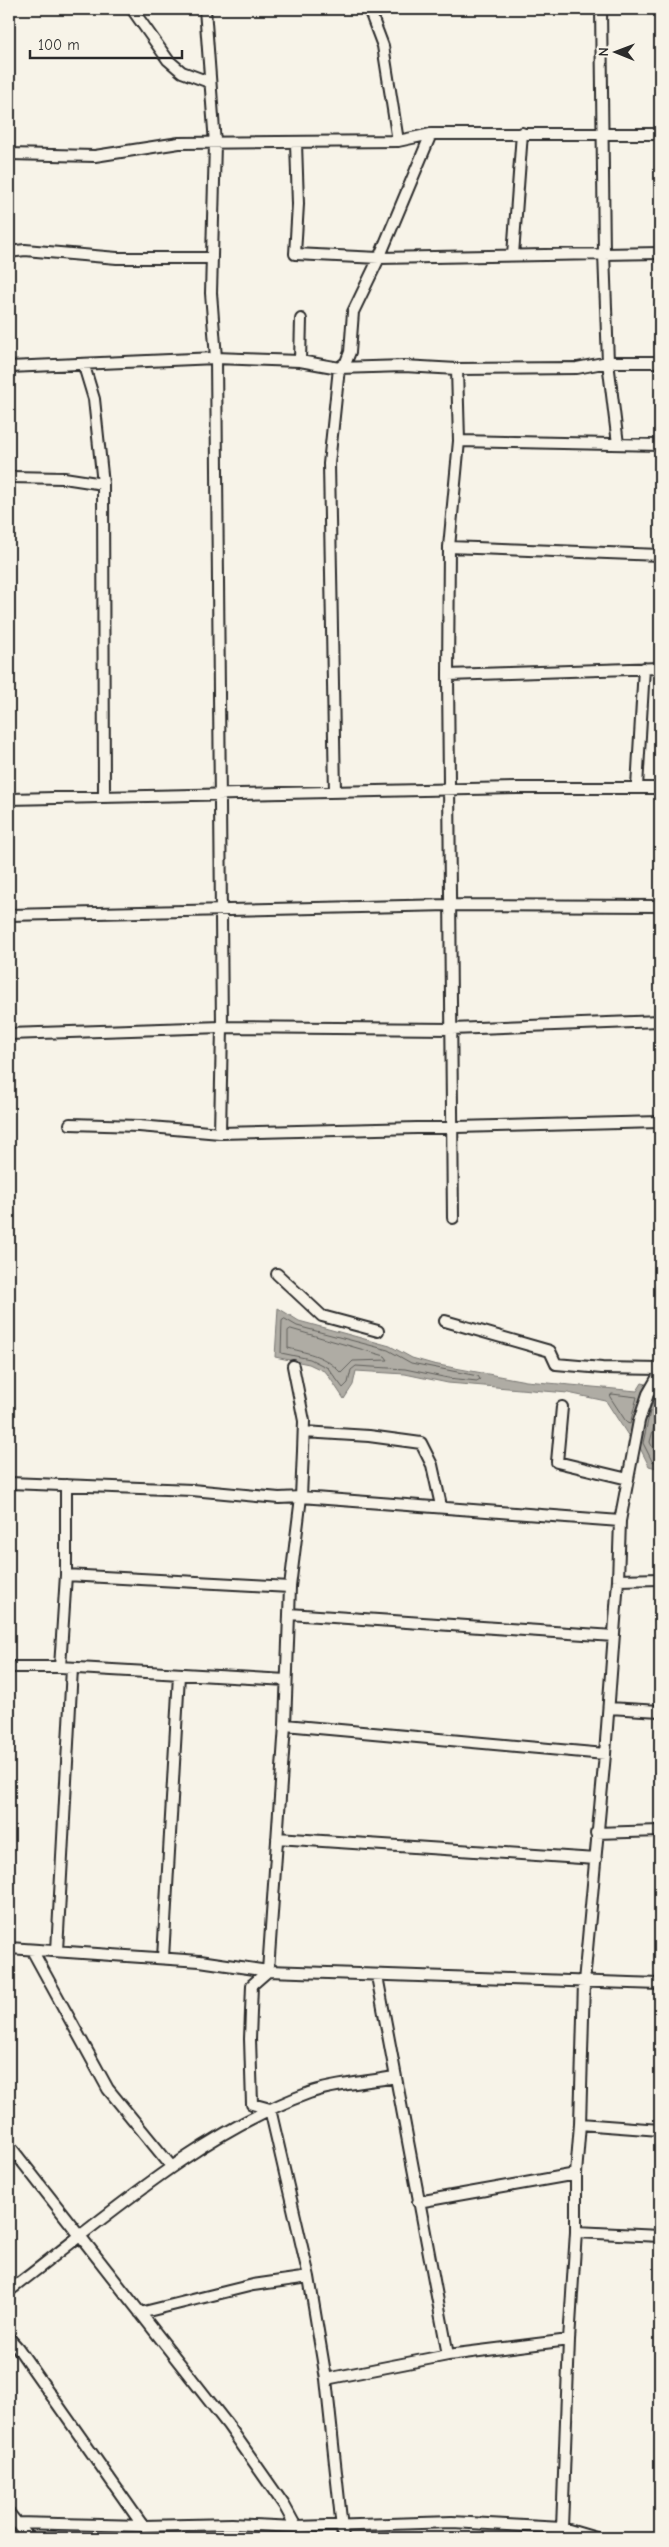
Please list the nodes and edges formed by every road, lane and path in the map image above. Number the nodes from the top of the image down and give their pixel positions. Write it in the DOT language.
graph roads {
  1 [pos="132,9"];
  2 [pos="205,9"];
  3 [pos="369,9"];
  4 [pos="601,9"];
  5 [pos="209,82"];
  6 [pos="522,133"];
  7 [pos="431,134"];
  8 [pos="604,134"];
  9 [pos="660,134"];
  10 [pos="398,141"];
  11 [pos="296,143"];
  12 [pos="215,144"];
  13 [pos="9,154"];
  14 [pos="9,252"];
  15 [pos="604,253"];
  16 [pos="660,253"];
  17 [pos="513,255"];
  18 [pos="212,258"];
  19 [pos="379,258"];
  20 [pos="301,320"];
  21 [pos="216,358"];
  22 [pos="300,361"];
  23 [pos="608,362"];
  24 [pos="660,362"];
  25 [pos="84,366"];
  26 [pos="9,367"];
  27 [pos="338,368"];
  28 [pos="456,369"];
  29 [pos="459,441"];
  30 [pos="618,444"];
  31 [pos="660,445"];
  32 [pos="9,477"];
  33 [pos="103,484"];
  34 [pos="449,547"];
  35 [pos="660,555"];
  36 [pos="644,668"];
  37 [pos="660,668"];
  38 [pos="448,675"];
  39 [pos="638,787"];
  40 [pos="660,788"];
  41 [pos="449,791"];
  42 [pos="334,792"];
  43 [pos="104,796"];
  44 [pos="219,796"];
  45 [pos="9,798"];
  46 [pos="450,905"];
  47 [pos="660,906"];
  48 [pos="221,911"];
  49 [pos="9,916"];
  50 [pos="660,1021"];
  51 [pos="222,1027"];
  52 [pos="452,1028"];
  53 [pos="9,1034"];
  54 [pos="660,1122"];
  55 [pos="70,1124"];
  56 [pos="452,1126"];
  57 [pos="220,1133"];
  58 [pos="453,1218"];
  59 [pos="277,1274"];
  60 [pos="446,1321"];
  61 [pos="378,1331"];
  62 [pos="293,1366"];
  63 [pos="660,1371"];
  64 [pos="562,1406"];
  65 [pos="304,1432"];
  66 [pos="628,1479"];
  67 [pos="9,1483"];
  68 [pos="66,1485"];
  69 [pos="301,1497"];
  70 [pos="440,1501"];
  71 [pos="620,1521"];
  72 [pos="66,1575"];
  73 [pos="660,1579"];
  74 [pos="618,1580"];
  75 [pos="290,1587"];
  76 [pos="289,1614"];
  77 [pos="614,1636"];
  78 [pos="9,1667"];
  79 [pos="60,1667"];
  80 [pos="72,1668"];
  81 [pos="179,1675"];
  82 [pos="286,1680"];
  83 [pos="608,1708"];
  84 [pos="660,1711"];
  85 [pos="285,1725"];
  86 [pos="605,1754"];
  87 [pos="660,1831"];
  88 [pos="596,1833"];
  89 [pos="277,1838"];
  90 [pos="596,1859"];
  91 [pos="9,1948"];
  92 [pos="32,1950"];
  93 [pos="57,1951"];
  94 [pos="163,1958"];
  95 [pos="268,1971"];
  96 [pos="377,1976"];
  97 [pos="584,1982"];
  98 [pos="660,1984"];
  99 [pos="395,2077"];
  100 [pos="270,2109"];
  101 [pos="580,2124"];
  102 [pos="660,2130"];
  103 [pos="9,2145"];
  104 [pos="171,2166"];
  105 [pos="576,2174"];
  106 [pos="418,2202"];
  107 [pos="576,2232"];
  108 [pos="660,2236"];
  109 [pos="80,2237"];
  110 [pos="309,2277"];
  111 [pos="9,2291"];
  112 [pos="140,2313"];
  113 [pos="9,2338"];
  114 [pos="569,2340"];
  115 [pos="448,2355"];
  116 [pos="326,2379"];
  117 [pos="9,2513"];
  118 [pos="16,2523"];
  119 [pos="143,2526"];
  120 [pos="344,2526"];
  121 [pos="296,2527"];
  122 [pos="562,2528"];
  123 [pos="29,2538"];
  124 [pos="343,2538"];
  125 [pos="596,2538"];
  1 -- 5 [label="street"];
  2 -- 5 [label="street"];
  3 -- 10 [label="street"];
  4 -- 8 [label="street"];
  5 -- 12 [label="street"];
  6 -- 7 [label="street"];
  6 -- 8 [label="street"];
  6 -- 17 [label="street"];
  7 -- 10 [label="street"];
  7 -- 19 [label="street"];
  8 -- 9 [label="street"];
  8 -- 15 [label="street"];
  10 -- 11 [label="street"];
  11 -- 12 [label="street"];
  11 -- 19 [label="street"];
  12 -- 13 [label="street"];
  12 -- 18 [label="street"];
  14 -- 18 [label="street"];
  15 -- 16 [label="street"];
  15 -- 17 [label="street"];
  15 -- 23 [label="street"];
  17 -- 19 [label="street"];
  18 -- 21 [label="street"];
  19 -- 27 [label="street"];
  20 -- 22 [label="street"];
  21 -- 22 [label="street"];
  21 -- 25 [label="street"];
  21 -- 44 [label="street"];
  22 -- 27 [label="street"];
  23 -- 24 [label="street"];
  23 -- 28 [label="street"];
  23 -- 30 [label="street"];
  25 -- 26 [label="street"];
  25 -- 33 [label="street"];
  27 -- 28 [label="street"];
  27 -- 42 [label="street"];
  28 -- 29 [label="street"];
  29 -- 30 [label="street"];
  29 -- 34 [label="street"];
  30 -- 31 [label="street"];
  32 -- 33 [label="street"];
  33 -- 43 [label="street"];
  34 -- 35 [label="street"];
  34 -- 38 [label="street"];
  36 -- 37 [label="street"];
  36 -- 38 [label="street"];
  36 -- 39 [label="street"];
  38 -- 41 [label="street"];
  39 -- 40 [label="street"];
  39 -- 41 [label="street"];
  41 -- 42 [label="street"];
  41 -- 46 [label="street"];
  42 -- 44 [label="street"];
  43 -- 44 [label="street"];
  43 -- 45 [label="street"];
  44 -- 48 [label="street"];
  46 -- 47 [label="street"];
  46 -- 48 [label="street"];
  46 -- 52 [label="street"];
  48 -- 49 [label="street"];
  48 -- 51 [label="street"];
  50 -- 52 [label="street"];
  51 -- 52 [label="street"];
  51 -- 53 [label="street"];
  51 -- 57 [label="street"];
  52 -- 56 [label="street"];
  54 -- 56 [label="street"];
  55 -- 57 [label="street"];
  56 -- 57 [label="street"];
  56 -- 58 [label="street"];
  59 -- 61 [label="street"];
  60 -- 63 [label="street"];
  62 -- 65 [label="street"];
  63 -- 66 [label="street"];
  64 -- 66 [label="street"];
  65 -- 69 [label="street"];
  65 -- 70 [label="street"];
  66 -- 71 [label="street"];
  67 -- 68 [label="street"];
  68 -- 69 [label="street"];
  68 -- 72 [label="street"];
  69 -- 71 [label="street"];
  69 -- 75 [label="street"];
  71 -- 74 [label="street"];
  72 -- 75 [label="street"];
  72 -- 79 [label="street"];
  73 -- 74 [label="street"];
  74 -- 77 [label="street"];
  75 -- 76 [label="street"];
  76 -- 77 [label="street"];
  76 -- 82 [label="street"];
  77 -- 83 [label="street"];
  78 -- 79 [label="street"];
  79 -- 80 [label="street"];
  80 -- 81 [label="street"];
  80 -- 93 [label="street"];
  81 -- 82 [label="street"];
  81 -- 94 [label="street"];
  82 -- 85 [label="street"];
  83 -- 84 [label="street"];
  83 -- 86 [label="street"];
  85 -- 86 [label="street"];
  85 -- 89 [label="street"];
  86 -- 88 [label="street"];
  87 -- 88 [label="street"];
  88 -- 90 [label="street"];
  89 -- 90 [label="street"];
  89 -- 95 [label="street"];
  90 -- 97 [label="street"];
  91 -- 92 [label="street"];
  92 -- 93 [label="street"];
  92 -- 104 [label="street"];
  93 -- 94 [label="street"];
  94 -- 95 [label="street"];
  95 -- 96 [label="street"];
  95 -- 100 [label="street"];
  96 -- 97 [label="street"];
  96 -- 99 [label="street"];
  97 -- 98 [label="street"];
  97 -- 101 [label="street"];
  99 -- 100 [label="street"];
  99 -- 106 [label="street"];
  100 -- 104 [label="street"];
  100 -- 110 [label="street"];
  101 -- 102 [label="street"];
  101 -- 105 [label="street"];
  103 -- 109 [label="street"];
  104 -- 109 [label="street"];
  105 -- 106 [label="street"];
  105 -- 107 [label="street"];
  106 -- 115 [label="street"];
  107 -- 108 [label="street"];
  107 -- 114 [label="street"];
  109 -- 111 [label="street"];
  109 -- 112 [label="street"];
  110 -- 112 [label="street"];
  110 -- 116 [label="street"];
  112 -- 121 [label="street"];
  113 -- 119 [label="street"];
  114 -- 115 [label="street"];
  114 -- 122 [label="street"];
  115 -- 116 [label="street"];
  116 -- 120 [label="street"];
  117 -- 118 [label="street"];
  118 -- 119 [label="street"];
  118 -- 123 [label="street"];
  119 -- 121 [label="street"];
  120 -- 121 [label="street"];
  120 -- 122 [label="street"];
  120 -- 124 [label="street"];
  122 -- 125 [label="street"];
}
